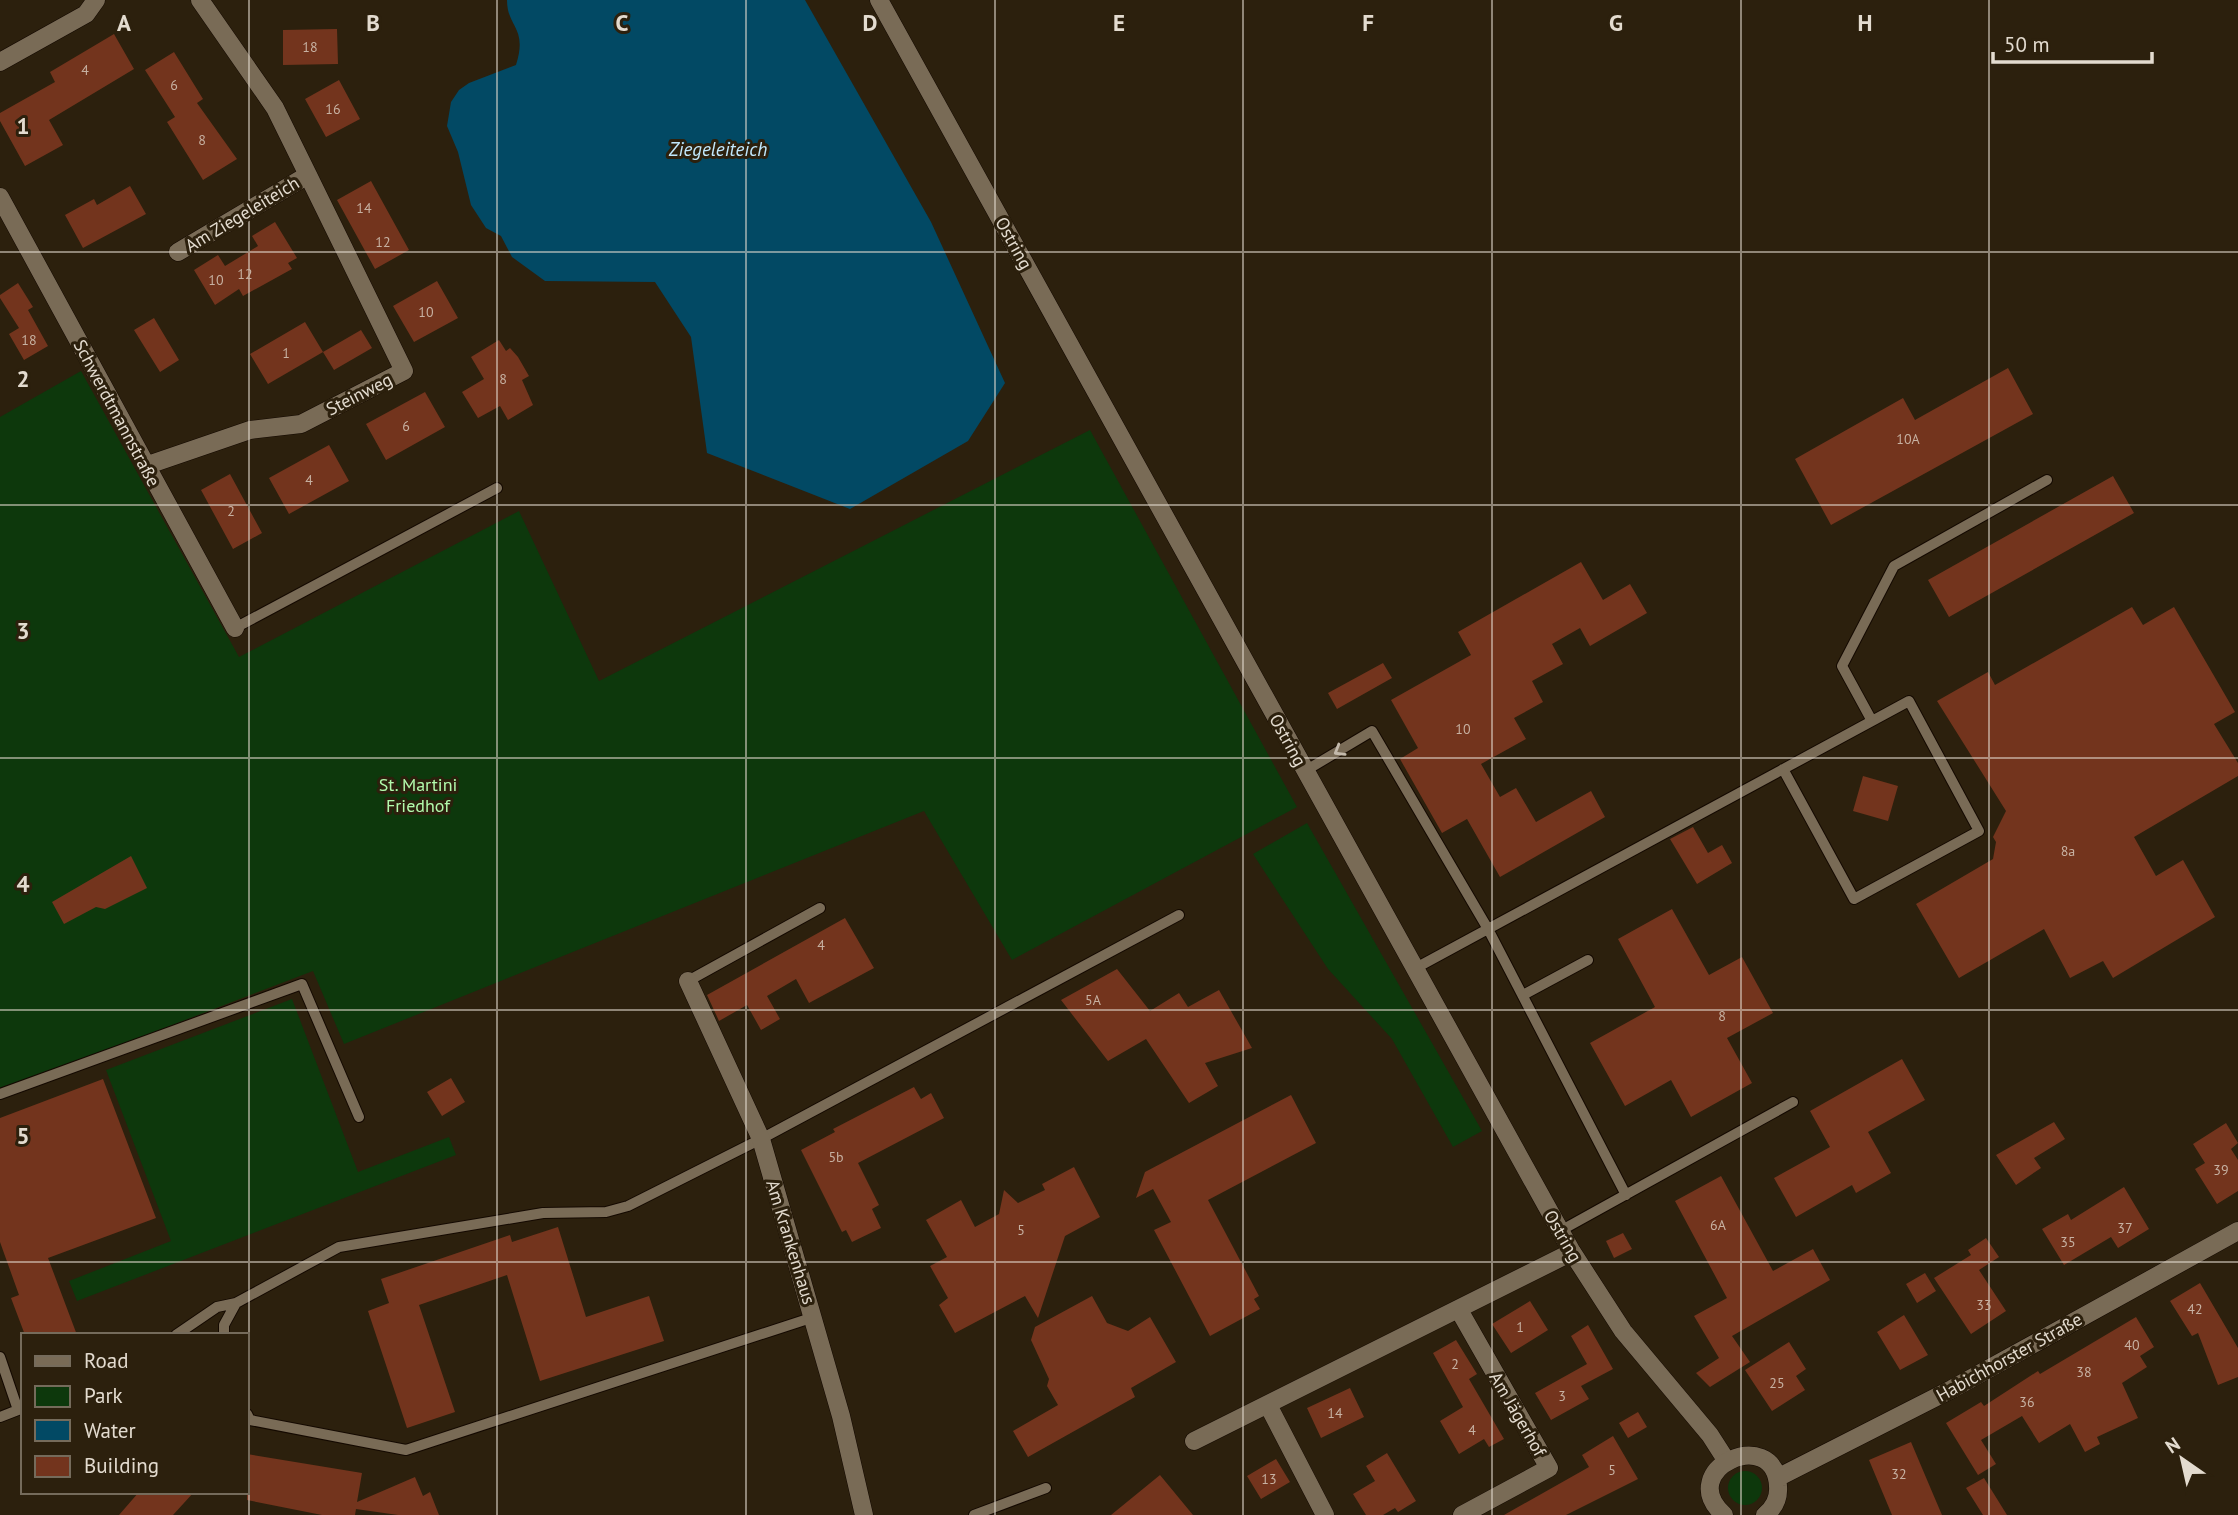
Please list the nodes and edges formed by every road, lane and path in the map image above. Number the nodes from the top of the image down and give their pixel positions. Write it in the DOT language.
graph roads {
  1 [pos="96,0"];
  2 [pos="200,0"];
  3 [pos="879,0"];
  4 [pos="0,62"];
  5 [pos="309,175"];
  6 [pos="0,197"];
  7 [pos="178,251"];
  8 [pos="145,466"];
  9 [pos="2047,480"];
  10 [pos="497,488"];
  11 [pos="235,628"];
  12 [pos="1872,721"];
  13 [pos="1783,769"];
  14 [pos="1305,771"];
  15 [pos="820,908"];
  16 [pos="1178,915"];
  17 [pos="1488,929"];
  18 [pos="1588,960"];
  19 [pos="1415,969"];
  20 [pos="688,981"];
  21 [pos="1522,995"];
  22 [pos="0,1094"];
  23 [pos="1793,1102"];
  24 [pos="359,1117"];
  25 [pos="761,1139"];
  26 [pos="1626,1195"];
  27 [pos="1560,1231"];
  28 [pos="2238,1231"];
  29 [pos="1572,1252"];
  30 [pos="236,1303"];
  31 [pos="1459,1310"];
  32 [pos="814,1317"];
  33 [pos="179,1333"];
  34 [pos="224,1333"];
  35 [pos="0,1357"];
  36 [pos="1268,1405"];
  37 [pos="20,1409"];
  38 [pos="248,1416"];
  39 [pos="0,1417"];
  40 [pos="1194,1441"];
  41 [pos="1727,1460"];
  42 [pos="1777,1478"];
  43 [pos="1046,1488"];
  44 [pos="1717,1513"];
  45 [pos="1769,1514"];
  46 [pos="864,1515"];
  47 [pos="974,1515"];
  48 [pos="1325,1515"];
  49 [pos="1462,1515"];
  1 -- 4 [label="street"];
  2 -- 5 [label="street, Am Ziegeleiteich"];
  3 -- 14 [label="street, Ostring"];
  5 -- 7 [label="street, Am Ziegeleiteich"];
  5 -- 8 [label="street, Steinweg"];
  6 -- 8 [label="street, Schwerdtmannstraße"];
  8 -- 11 [label="street, Schwerdtmannstraße"];
  9 -- 12 [label="lane"];
  10 -- 11 [label="lane"];
  12 -- 13 [label="lane"];
  12 -- 13 [label="lane"];
  13 -- 17 [label="lane"];
  17 -- 14 [label="lane, one-way"];
  14 -- 19 [label="street, Ostring"];
  15 -- 20 [label="lane"];
  16 -- 25 [label="lane"];
  17 -- 19 [label="lane"];
  17 -- 21 [label="lane"];
  18 -- 21 [label="lane"];
  19 -- 27 [label="street, Ostring"];
  20 -- 25 [label="street, Am Krankenhaus"];
  21 -- 26 [label="lane"];
  22 -- 24 [label="lane"];
  23 -- 26 [label="lane"];
  25 -- 30 [label="lane"];
  25 -- 32 [label="street, Am Krankenhaus"];
  26 -- 27 [label="lane"];
  27 -- 29 [label="street, Ostring"];
  28 -- 42 [label="street, Habichhorster Straße"];
  29 -- 31 [label="street"];
  29 -- 41 [label="street, Ostring"];
  30 -- 33 [label="lane"];
  30 -- 34 [label="lane"];
  31 -- 36 [label="street"];
  31 -- 49 [label="street, Am Jägerhof"];
  32 -- 38 [label="lane"];
  32 -- 46 [label="street, Am Krankenhaus"];
  35 -- 37 [label="lane"];
  36 -- 40 [label="street"];
  36 -- 48 [label="street"];
  37 -- 39 [label="lane"];
  41 -- 42 [label="street"];
  41 -- 44 [label="street"];
  42 -- 45 [label="street"];
  43 -- 47 [label="lane"];
}
